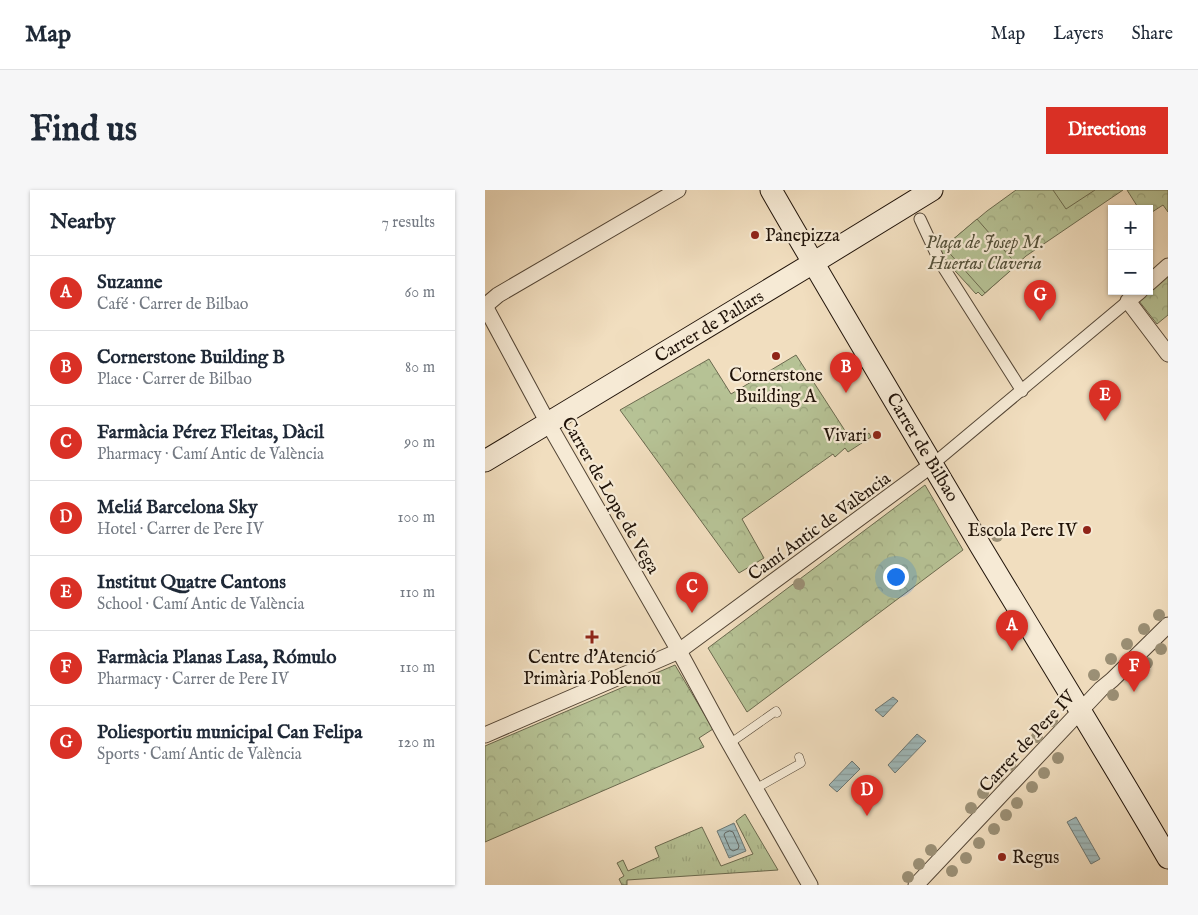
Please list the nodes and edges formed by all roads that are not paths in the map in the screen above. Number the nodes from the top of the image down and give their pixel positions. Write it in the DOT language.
graph roads {
  1 [pos="679,190"];
  2 [pos="771,190"];
  3 [pos="932,190"];
  4 [pos="920,219"];
  5 [pos="813,263"];
  6 [pos="1168,266"];
  7 [pos="1153,279"];
  8 [pos="1134,296"];
  9 [pos="485,306"];
  10 [pos="1168,354"];
  11 [pos="1022,391"];
  12 [pos="548,423"];
  13 [pos="485,461"];
  14 [pos="933,464"];
  15 [pos="1168,625"];
  16 [pos="679,651"];
  17 [pos="1081,710"];
  18 [pos="777,713"];
  19 [pos="485,735"];
  20 [pos="729,744"];
  21 [pos="799,758"];
  22 [pos="755,789"];
  23 [pos="1168,858"];
  24 [pos="809,885"];
  25 [pos="916,885"];
  1 -- 9 [label="street"];
  2 -- 5 [label="main road, Carrer de Bilbao"];
  3 -- 5 [label="main road, Carrer de Pallars"];
  4 -- 11 [label="street"];
  5 -- 12 [label="main road, Carrer de Pallars"];
  5 -- 14 [label="main road, Carrer de Bilbao"];
  6 -- 7 [label="street"];
  8 -- 10 [label="street"];
  8 -- 11 [label="street, Camí Antic de València"];
  9 -- 12 [label="street, Carrer de Lope de Vega"];
  11 -- 14 [label="street, Camí Antic de València"];
  12 -- 13 [label="main road, Carrer de Pallars"];
  12 -- 16 [label="street, Carrer de Lope de Vega"];
  14 -- 16 [label="street, Camí Antic de València"];
  14 -- 17 [label="main road, Carrer de Bilbao"];
  15 -- 17 [label="street, Carrer de Pere IV"];
  16 -- 19 [label="street, Camí Antic de València"];
  16 -- 20 [label="street, Carrer de Lope de Vega"];
  17 -- 23 [label="main road, Carrer de Bilbao"];
  17 -- 25 [label="street, Carrer de Pere IV"];
  18 -- 20 [label="lane"];
  20 -- 22 [label="street, Carrer de Lope de Vega"];
  21 -- 22 [label="lane"];
  22 -- 24 [label="street, Carrer de Lope de Vega"];
}
